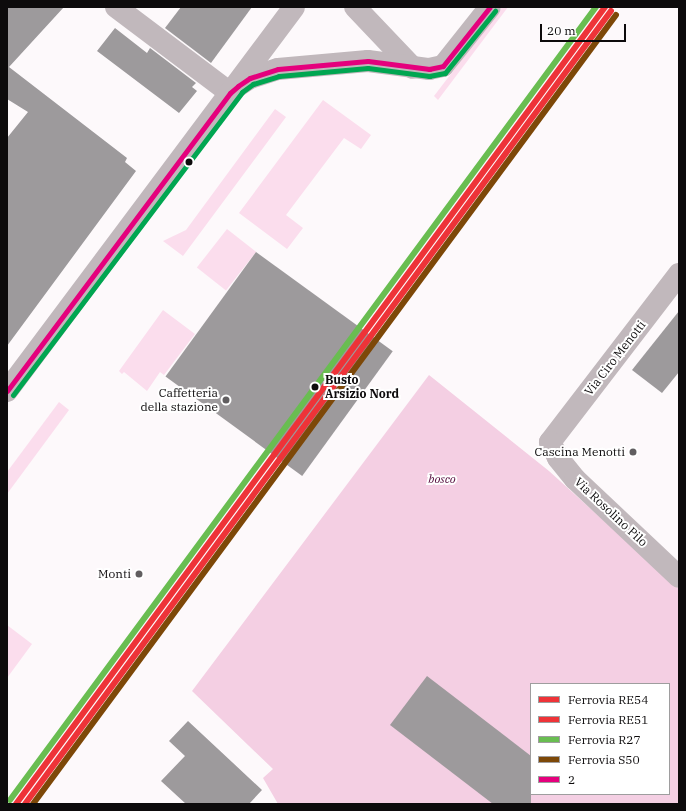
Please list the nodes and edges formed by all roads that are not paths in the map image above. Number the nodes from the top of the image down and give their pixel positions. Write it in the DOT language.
graph roads {
  1 [pos="116,7"];
  2 [pos="294,7"];
  3 [pos="355,7"];
  4 [pos="490,7"];
  5 [pos="413,68"];
  6 [pos="230,93"];
  7 [pos="679,274"];
  8 [pos="7,391"];
  9 [pos="550,442"];
  10 [pos="679,577"];
  1 -- 6 [label="street"];
  2 -- 6 [label="street"];
  3 -- 5 [label="street"];
  4 -- 5 [label="street"];
  5 -- 6 [label="street"];
  6 -- 8 [label="street"];
  7 -- 9 [label="street, Via Ciro Menotti"];
  9 -- 10 [label="street, Via Rosolino Pilo"];
}
